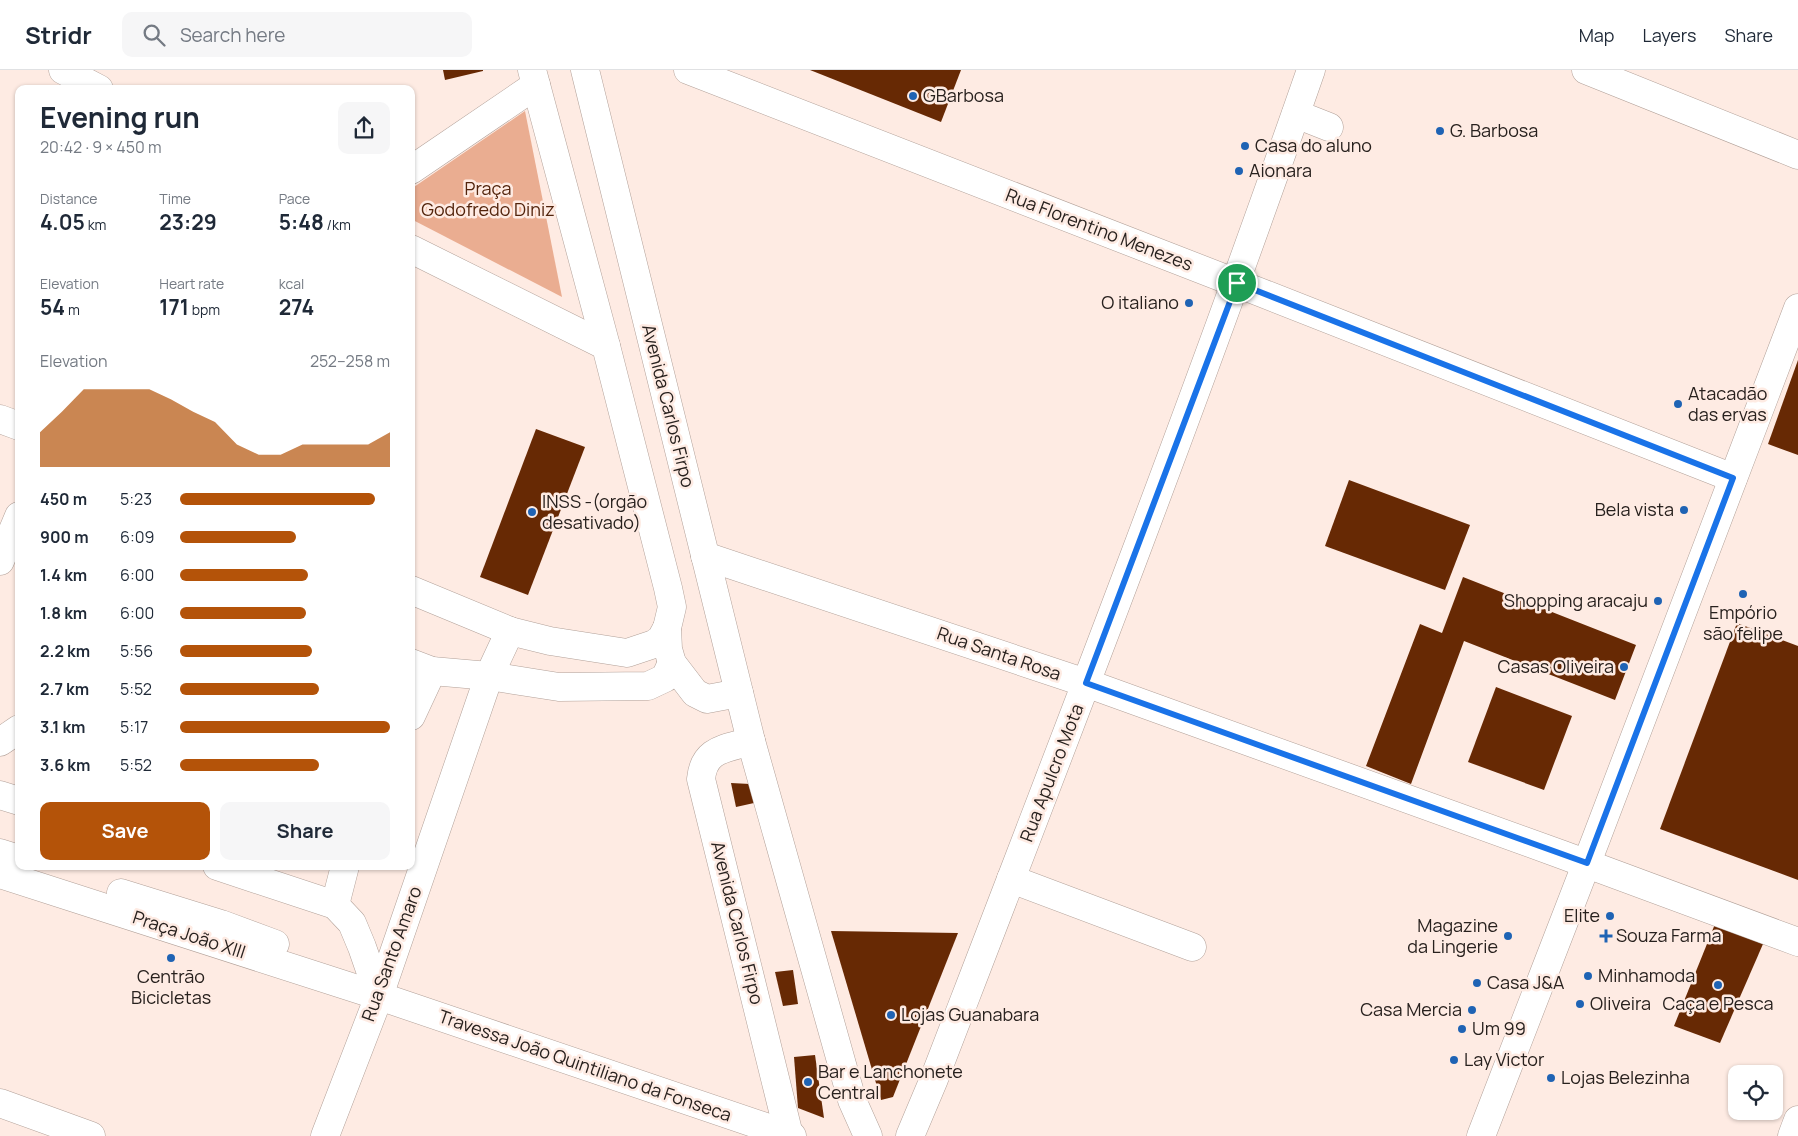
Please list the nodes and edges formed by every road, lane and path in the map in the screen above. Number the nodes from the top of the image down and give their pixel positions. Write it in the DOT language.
graph roads {
  1 [pos="62,70"];
  2 [pos="585,70"];
  3 [pos="688,70"];
  4 [pos="1312,70"];
  5 [pos="1586,70"];
  6 [pos="534,78"];
  7 [pos="91,85"];
  8 [pos="1296,114"];
  9 [pos="1329,127"];
  10 [pos="1798,155"];
  11 [pos="415,167"];
  12 [pos="415,251"];
  13 [pos="1237,283"];
  14 [pos="1798,308"];
  15 [pos="606,346"];
  16 [pos="0,419"];
  17 [pos="15,425"];
  18 [pos="1733,478"];
  19 [pos="15,525"];
  20 [pos="705,556"];
  21 [pos="0,561"];
  22 [pos="415,592"];
  23 [pos="667,628"];
  24 [pos="510,631"];
  25 [pos="672,663"];
  26 [pos="422,667"];
  27 [pos="489,676"];
  28 [pos="1086,683"];
  29 [pos="738,693"];
  30 [pos="415,698"];
  31 [pos="15,732"];
  32 [pos="750,741"];
  33 [pos="0,742"];
  34 [pos="0,795"];
  35 [pos="15,800"];
  36 [pos="0,853"];
  37 [pos="15,858"];
  38 [pos="1587,863"];
  39 [pos="51,870"];
  40 [pos="229,870"];
  41 [pos="345,870"];
  42 [pos="0,874"];
  43 [pos="1011,879"];
  44 [pos="335,905"];
  45 [pos="1798,942"];
  46 [pos="1192,947"];
  47 [pos="379,996"];
  48 [pos="0,1103"];
  49 [pos="1798,1120"];
  50 [pos="790,1135"];
  51 [pos="91,1136"];
  52 [pos="324,1136"];
  53 [pos="868,1136"];
  54 [pos="910,1136"];
  55 [pos="1481,1136"];
  56 [pos="1792,1136"];
  1 -- 7 [label="street"];
  2 -- 20 [label="street, Avenida Carlos Firpo"];
  3 -- 13 [label="street, Rua Florentino Menezes"];
  4 -- 8 [label="street, Rua Apulcro Mota"];
  5 -- 10 [label="street"];
  6 -- 11 [label="street"];
  6 -- 15 [label="street"];
  8 -- 9 [label="street"];
  8 -- 13 [label="street, Rua Apulcro Mota"];
  12 -- 15 [label="street"];
  13 -- 18 [label="street, Rua Florentino Menezes"];
  13 -- 28 [label="street, Rua Apulcro Mota"];
  14 -- 18 [label="street"];
  15 -- 23 [label="street"];
  16 -- 17 [label="street"];
  18 -- 38 [label="street"];
  19 -- 21 [label="street"];
  20 -- 28 [label="street, Rua Santa Rosa"];
  20 -- 29 [label="street, Avenida Carlos Firpo"];
  22 -- 24 [label="street"];
  23 -- 24 [label="street"];
  23 -- 25 [label="street"];
  24 -- 27 [label="street, Rua Santo Amaro"];
  25 -- 27 [label="street"];
  25 -- 29 [label="street"];
  26 -- 27 [label="street"];
  26 -- 30 [label="street"];
  27 -- 47 [label="street, Rua Santo Amaro"];
  28 -- 38 [label="street, Rua Santa Rosa"];
  28 -- 43 [label="street, Rua Apulcro Mota"];
  29 -- 32 [label="street, Avenida Carlos Firpo"];
  31 -- 33 [label="street"];
  32 -- 50 [label="street, Avenida Carlos Firpo"];
  32 -- 53 [label="street, Avenida Carlos Firpo"];
  34 -- 35 [label="street"];
  36 -- 37 [label="street"];
  38 -- 45 [label="street, Rua Santa Rosa"];
  38 -- 55 [label="street"];
  39 -- 47 [label="street"];
  40 -- 44 [label="street"];
  41 -- 44 [label="street"];
  42 -- 47 [label="street, Praça João XIII"];
  43 -- 46 [label="street"];
  43 -- 54 [label="street, Rua Apulcro Mota"];
  44 -- 47 [label="street"];
  47 -- 50 [label="street, Travessa João Quintiliano da Fonseca"];
  47 -- 52 [label="street, Rua Santo Amaro"];
  48 -- 51 [label="street"];
  49 -- 56 [label="street"];
}
